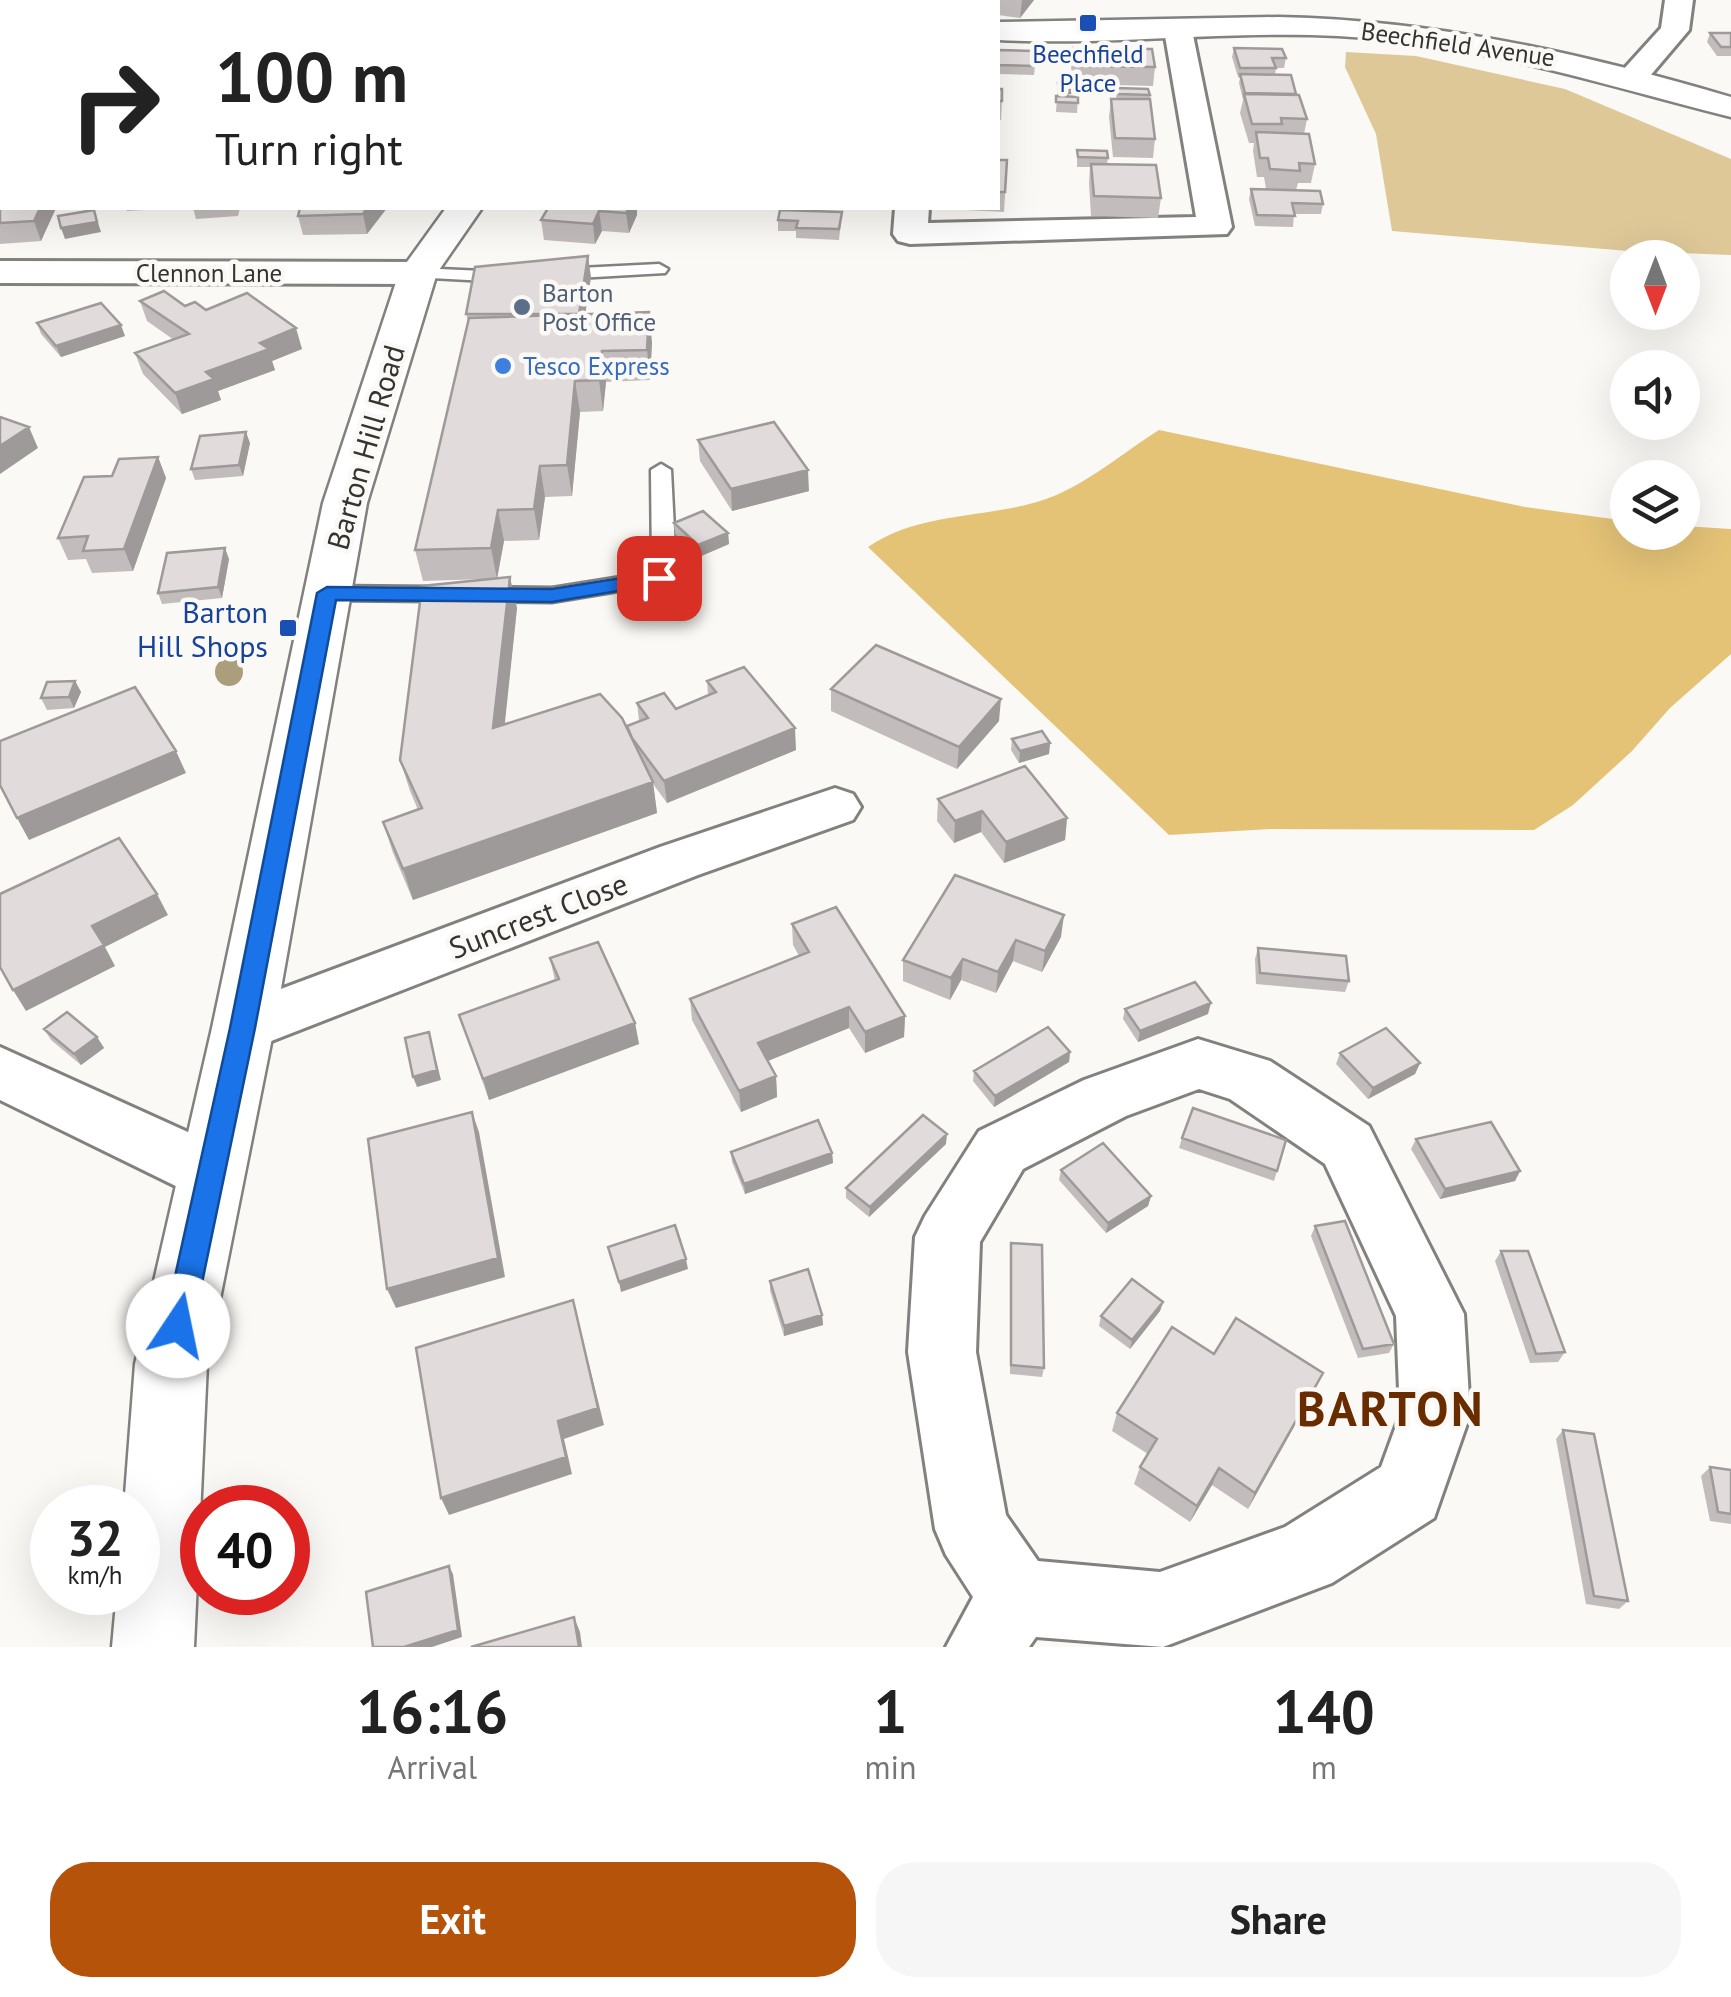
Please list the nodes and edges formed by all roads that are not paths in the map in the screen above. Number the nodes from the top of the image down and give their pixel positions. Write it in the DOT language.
graph roads {
  1 [pos="1679,0"];
  2 [pos="1178,30"];
  3 [pos="1000,31"];
  4 [pos="1633,77"];
  5 [pos="1731,107"];
  6 [pos="463,210"];
  7 [pos="911,220"];
  8 [pos="660,270"];
  9 [pos="0,272"];
  10 [pos="418,273"];
  11 [pos="100,274"];
  12 [pos="0,302"];
  13 [pos="661,470"];
  14 [pos="327,593"];
  15 [pos="835,807"];
  16 [pos="242,1028"];
  17 [pos="0,1072"];
  18 [pos="210,1172"];
  19 [pos="1001,1622"];
  20 [pos="153,1647"];
  1 -- 4 [label="street"];
  2 -- 3 [label="street, Beechfield Avenue"];
  2 -- 4 [label="street, Beechfield Avenue"];
  2 -- 7 [label="street"];
  4 -- 5 [label="street, Beechfield Avenue"];
  6 -- 10 [label="street, Barton Hill Road"];
  8 -- 10 [label="lane"];
  9 -- 11 [label="street, Clennon Lane"];
  10 -- 11 [label="street, Clennon Lane"];
  10 -- 14 [label="street, Barton Hill Road"];
  11 -- 12 [label="street"];
  13 -- 14 [label="lane"];
  14 -- 16 [label="street, Barton Hill Road"];
  15 -- 16 [label="street, Suncrest Close"];
  16 -- 18 [label="street, Barton Hill Road"];
  17 -- 18 [label="street"];
  18 -- 20 [label="street, Barton Hill Road"];
  19 -- 19 [label="street"];
}
